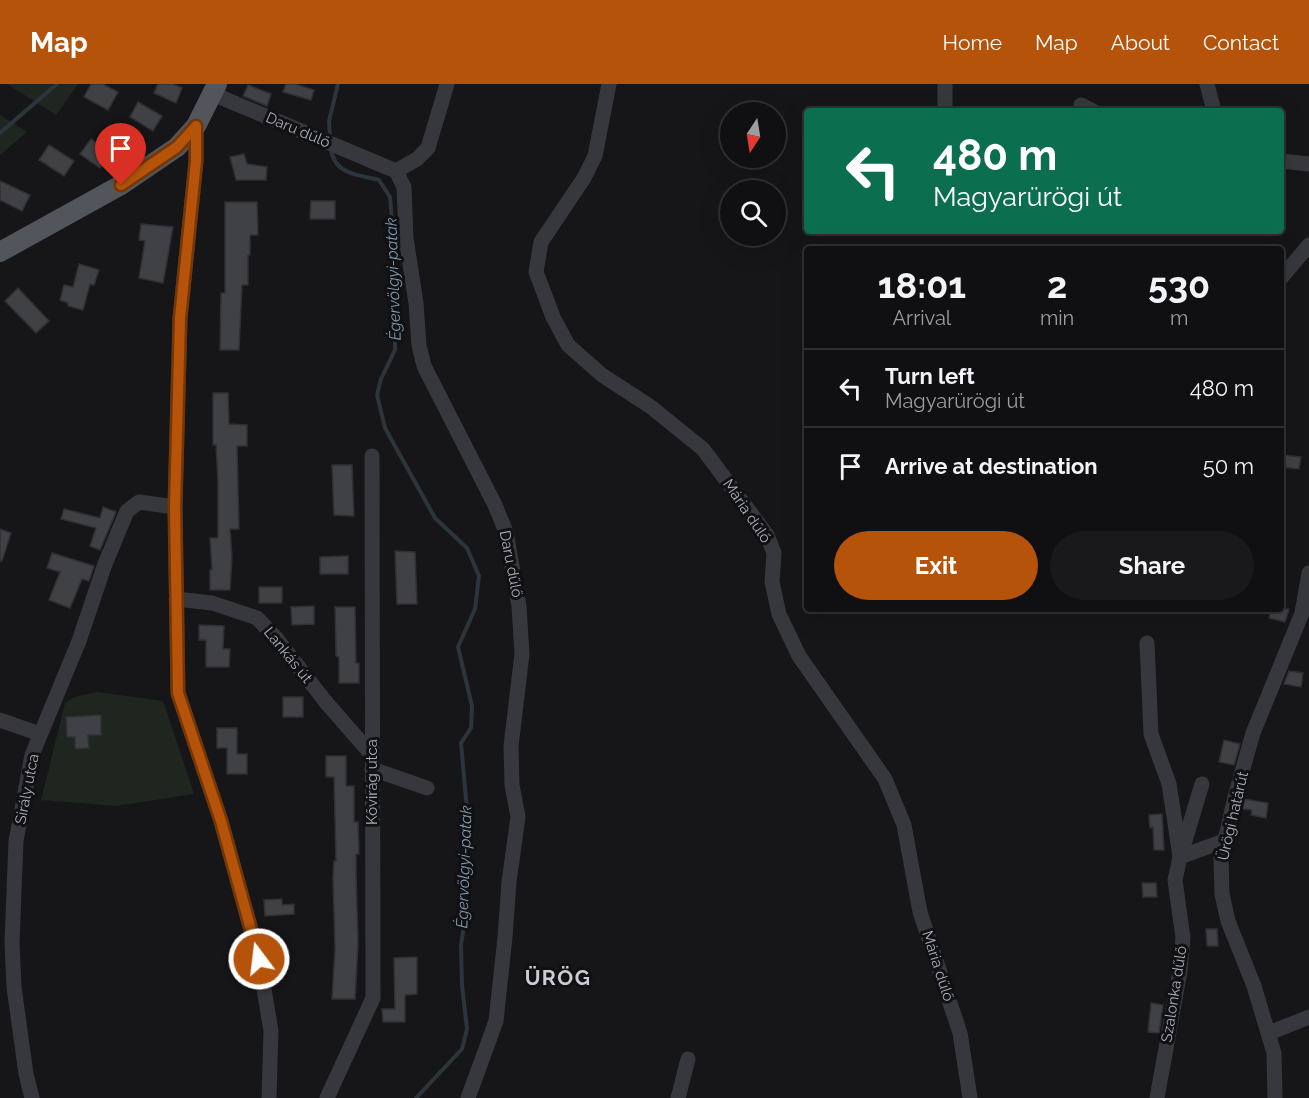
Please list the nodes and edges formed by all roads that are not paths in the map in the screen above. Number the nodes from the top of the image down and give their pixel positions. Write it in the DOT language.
graph roads {
  1 [pos="447,84"];
  2 [pos="609,84"];
  3 [pos="945,84"];
  4 [pos="1207,84"];
  5 [pos="215,89"];
  6 [pos="945,108"];
  7 [pos="1213,108"];
  8 [pos="196,126"];
  9 [pos="1284,161"];
  10 [pos="1309,164"];
  11 [pos="396,171"];
  12 [pos="1309,245"];
  13 [pos="0,252"];
  14 [pos="1284,274"];
  15 [pos="372,456"];
  16 [pos="175,507"];
  17 [pos="1309,573"];
  18 [pos="176,599"];
  19 [pos="1147,643"];
  20 [pos="0,720"];
  21 [pos="40,734"];
  22 [pos="372,762"];
  23 [pos="1244,766"];
  24 [pos="1202,784"];
  25 [pos="427,788"];
  26 [pos="1247,793"];
  27 [pos="1224,841"];
  28 [pos="1180,857"];
  29 [pos="1309,1017"];
  30 [pos="1269,1033"];
  31 [pos="688,1059"];
  32 [pos="32,1098"];
  33 [pos="269,1098"];
  34 [pos="327,1098"];
  35 [pos="468,1098"];
  36 [pos="678,1098"];
  37 [pos="970,1098"];
  38 [pos="1157,1098"];
  39 [pos="1275,1098"];
  1 -- 11 [label="street"];
  2 -- 37 [label="street, Mária dűlő"];
  3 -- 6 [label="street"];
  4 -- 7 [label="street"];
  5 -- 8 [label="main road"];
  5 -- 11 [label="street, Daru dűlő"];
  8 -- 13 [label="main road"];
  8 -- 16 [label="street"];
  9 -- 10 [label="street"];
  11 -- 35 [label="street, Daru dűlő"];
  12 -- 14 [label="street"];
  15 -- 22 [label="street, Kővirág utca"];
  16 -- 18 [label="street"];
  16 -- 21 [label="street, Sirály utca"];
  17 -- 23 [label="street, Ürögi határút"];
  18 -- 22 [label="street, Lankás út"];
  18 -- 33 [label="street"];
  19 -- 28 [label="street, Szalonka dűlő"];
  20 -- 21 [label="street"];
  21 -- 32 [label="street, Sirály utca"];
  22 -- 25 [label="street"];
  22 -- 34 [label="street, Kővirág utca"];
  23 -- 26 [label="street"];
  23 -- 27 [label="street, Ürögi határút"];
  24 -- 28 [label="street"];
  27 -- 28 [label="street"];
  27 -- 30 [label="street, Ürögi határút"];
  28 -- 38 [label="street, Szalonka dűlő"];
  29 -- 30 [label="street"];
  30 -- 39 [label="street, Ürögi határút"];
  31 -- 36 [label="street"];
}
